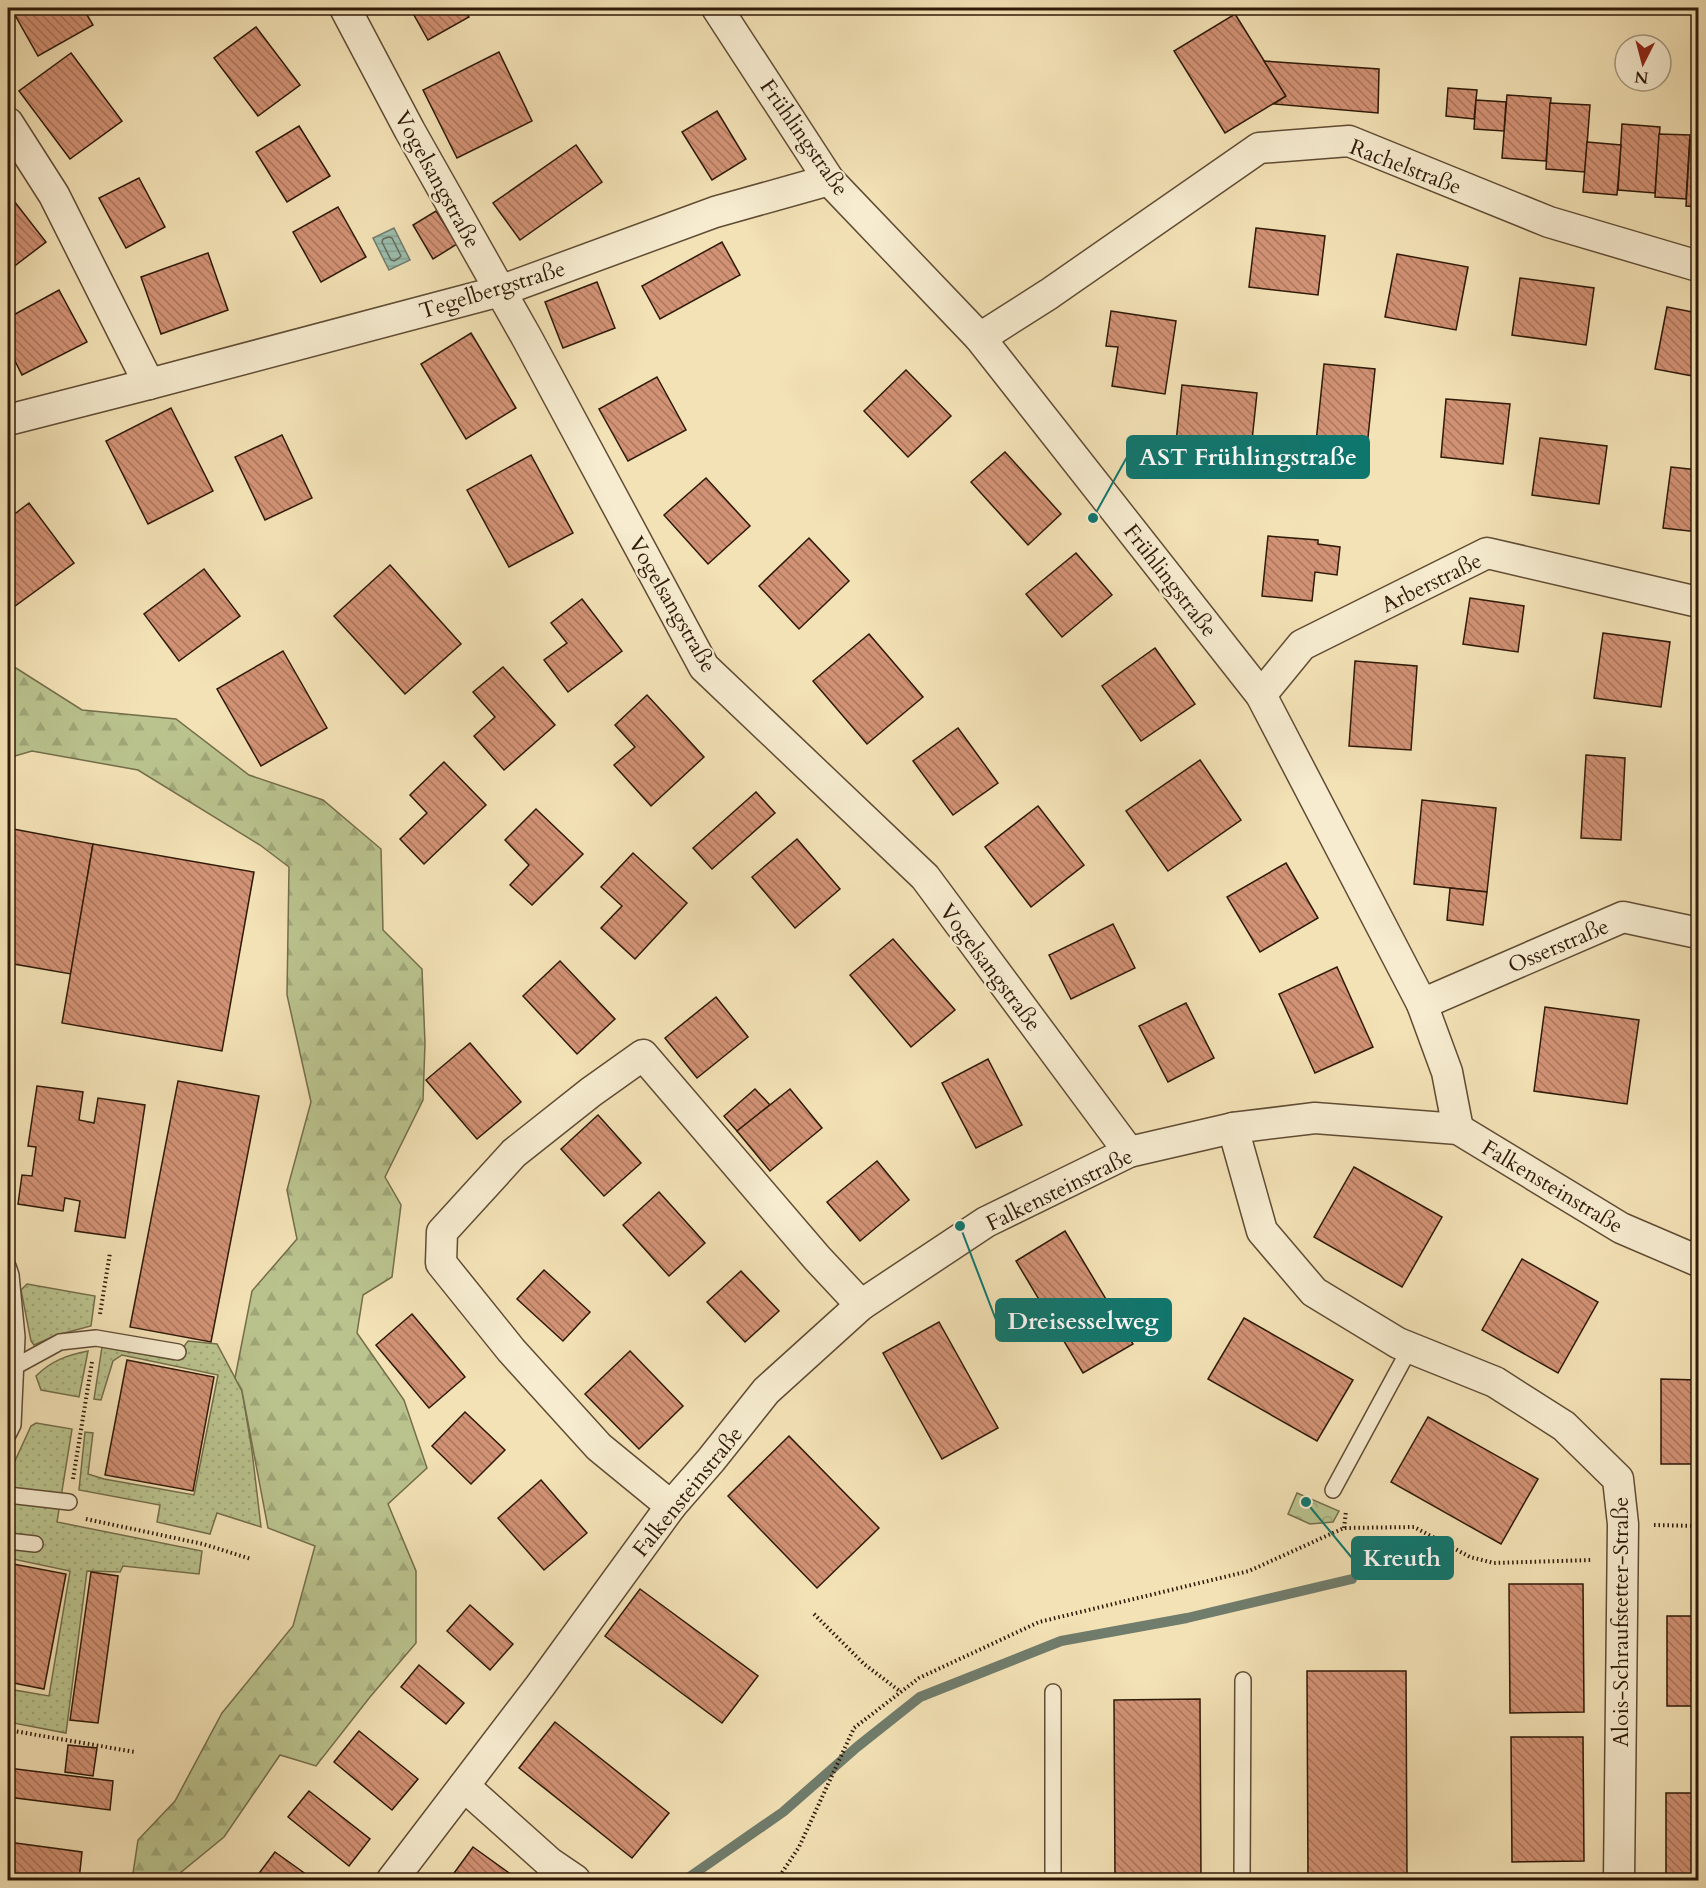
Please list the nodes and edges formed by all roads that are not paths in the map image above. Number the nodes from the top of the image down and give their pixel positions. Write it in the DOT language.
graph roads {
  1 [pos="345,8"];
  2 [pos="717,8"];
  3 [pos="8,123"];
  4 [pos="829,180"];
  5 [pos="1698,266"];
  6 [pos="500,291"];
  7 [pos="980,338"];
  8 [pos="150,384"];
  9 [pos="8,420"];
  10 [pos="1698,602"];
  11 [pos="1261,695"];
  12 [pos="1698,933"];
  13 [pos="1422,1004"];
  14 [pos="1233,1128"];
  15 [pos="1458,1129"];
  16 [pos="1129,1152"];
  17 [pos="1698,1261"];
  18 [pos="8,1266"];
  19 [pos="861,1305"];
  20 [pos="1410,1348"];
  21 [pos="178,1352"];
  22 [pos="16,1366"];
  23 [pos="8,1435"];
  24 [pos="1333,1490"];
  25 [pos="8,1495"];
  26 [pos="69,1502"];
  27 [pos="670,1506"];
  28 [pos="8,1541"];
  29 [pos="35,1544"];
  30 [pos="1242,1680"];
  31 [pos="1053,1692"];
  32 [pos="464,1786"];
  33 [pos="392,1881"];
  34 [pos="575,1881"];
  35 [pos="1053,1881"];
  36 [pos="1242,1881"];
  37 [pos="1619,1881"];
  1 -- 6 [label="street, Vogelsangstraße"];
  2 -- 4 [label="street, Frühlingstraße"];
  3 -- 8 [label="street"];
  4 -- 6 [label="street, Tegelbergstraße"];
  4 -- 7 [label="street, Frühlingstraße"];
  5 -- 7 [label="street, Rachelstraße"];
  6 -- 8 [label="street, Tegelbergstraße"];
  6 -- 16 [label="street, Vogelsangstraße"];
  7 -- 11 [label="street, Frühlingstraße"];
  8 -- 9 [label="street, Tegelbergstraße"];
  10 -- 11 [label="street, Arberstraße"];
  11 -- 13 [label="street, Frühlingstraße"];
  12 -- 13 [label="street, Osserstraße"];
  13 -- 15 [label="street, Frühlingstraße"];
  14 -- 15 [label="street, Falkensteinstraße"];
  14 -- 16 [label="street, Falkensteinstraße"];
  14 -- 20 [label="street, Alois-Schraufstetter-Straße"];
  15 -- 17 [label="street, Falkensteinstraße"];
  16 -- 19 [label="street, Falkensteinstraße"];
  18 -- 22 [label="lane"];
  19 -- 27 [label="street, Falkensteinstraße"];
  19 -- 27 [label="street"];
  20 -- 24 [label="lane"];
  20 -- 37 [label="street, Alois-Schraufstetter-Straße"];
  21 -- 22 [label="lane"];
  22 -- 23 [label="lane"];
  25 -- 26 [label="lane"];
  27 -- 32 [label="street, Falkensteinstraße"];
  28 -- 29 [label="lane"];
  30 -- 36 [label="lane"];
  31 -- 35 [label="lane"];
  32 -- 33 [label="street, Falkensteinstraße"];
  32 -- 34 [label="street"];
}
